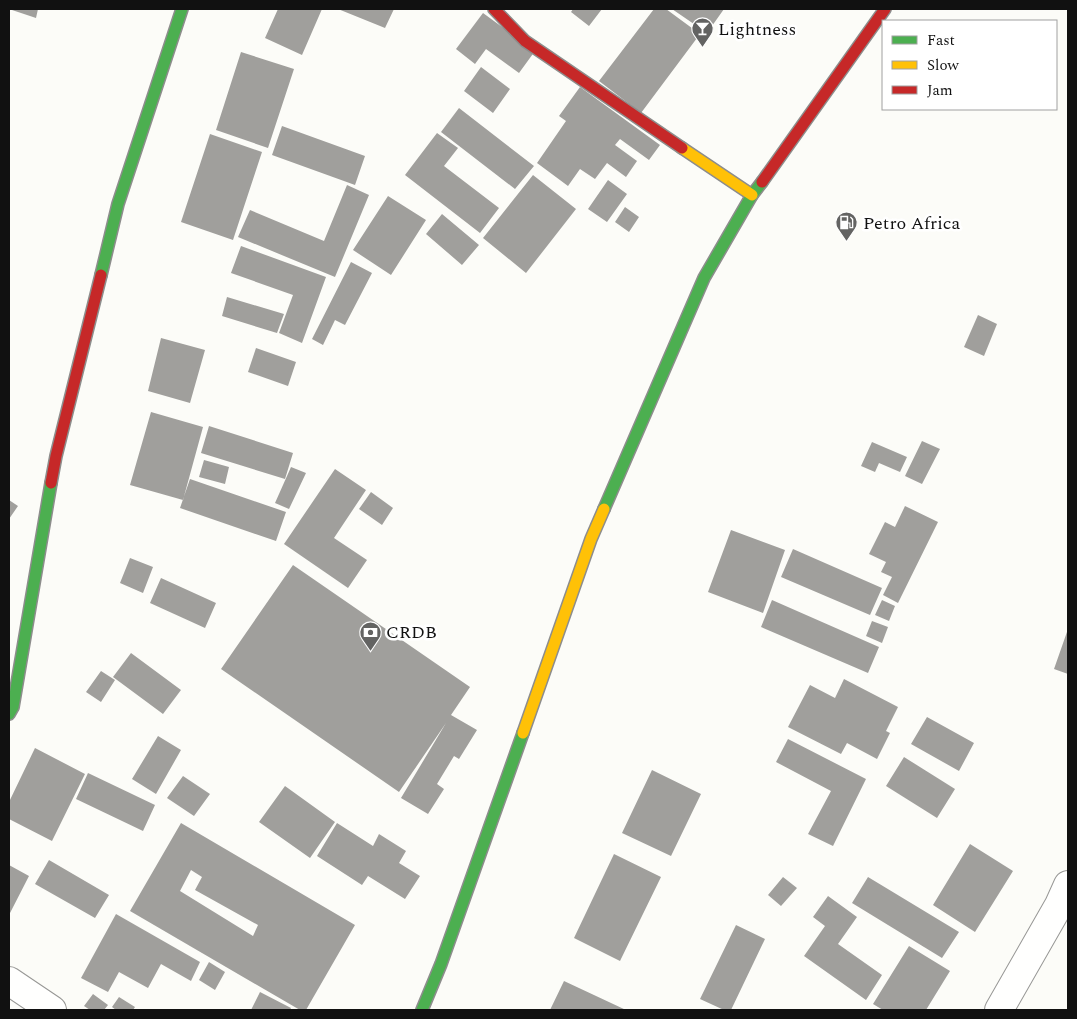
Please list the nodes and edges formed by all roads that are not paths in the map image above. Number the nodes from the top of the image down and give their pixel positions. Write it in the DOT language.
graph roads {
  1 [pos="182,9"];
  2 [pos="494,9"];
  3 [pos="885,9"];
  4 [pos="752,195"];
  5 [pos="9,714"];
  6 [pos="1068,885"];
  7 [pos="9,981"];
  8 [pos="52,1010"];
  9 [pos="422,1010"];
  10 [pos="999,1010"];
  1 -- 5 [label="main road"];
  2 -- 4 [label="main road"];
  3 -- 4 [label="main road"];
  4 -- 9 [label="main road"];
  6 -- 10 [label="street"];
  7 -- 8 [label="street"];
}
